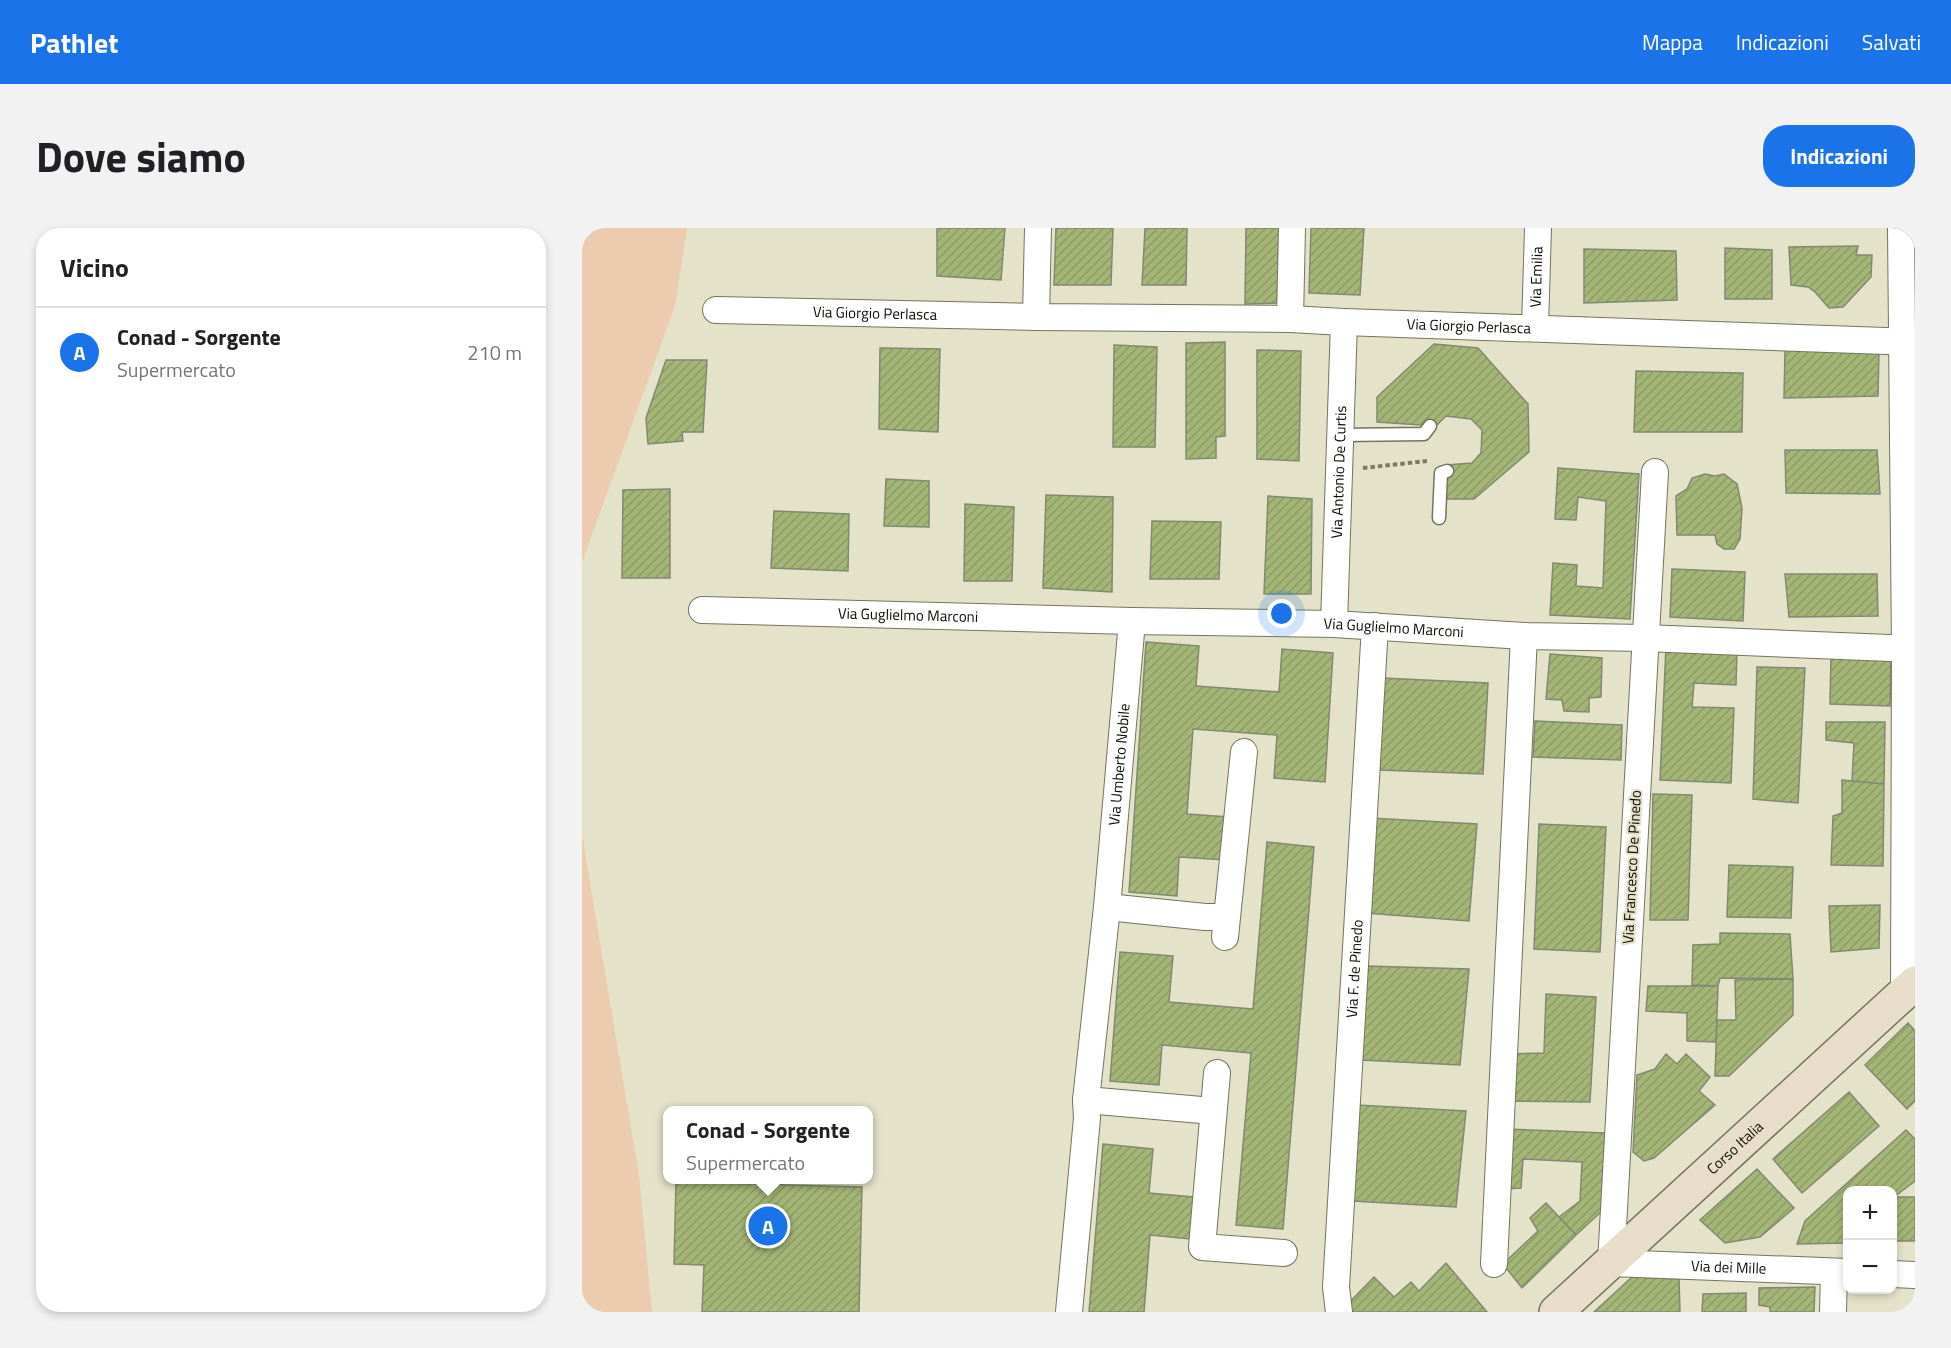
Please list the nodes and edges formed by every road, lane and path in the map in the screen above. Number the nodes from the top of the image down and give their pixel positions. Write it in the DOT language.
graph roads {
  1 [pos="1038,228"];
  2 [pos="1292,228"];
  3 [pos="1538,228"];
  4 [pos="1901,228"];
  5 [pos="716,310"];
  6 [pos="1036,317"];
  7 [pos="1290,319"];
  8 [pos="1344,322"];
  9 [pos="1535,327"];
  10 [pos="1908,342"];
  11 [pos="1430,426"];
  12 [pos="1341,435"];
  13 [pos="1431,460"];
  14 [pos="1340,471"];
  15 [pos="1447,471"];
  16 [pos="1655,472"];
  17 [pos="1439,518"];
  18 [pos="702,610"];
  19 [pos="1132,621"];
  20 [pos="1334,624"];
  21 [pos="1375,626"];
  22 [pos="1524,636"];
  23 [pos="1645,638"];
  24 [pos="1910,649"];
  25 [pos="1244,752"];
  26 [pos="1107,907"];
  27 [pos="1909,988"];
  28 [pos="1216,1073"];
  29 [pos="1086,1100"];
  30 [pos="1213,1111"];
  31 [pos="1284,1253"];
  32 [pos="1611,1263"];
  33 [pos="1494,1264"];
  34 [pos="1841,1272"];
  35 [pos="1897,1274"];
  36 [pos="1915,1275"];
  37 [pos="1069,1312"];
  38 [pos="1339,1312"];
  39 [pos="1556,1312"];
  40 [pos="1833,1312"];
  1 -- 6 [label="street"];
  2 -- 7 [label="street"];
  3 -- 9 [label="street, Via Emilia"];
  4 -- 10 [label="street"];
  5 -- 6 [label="street, Via Giorgio Perlasca"];
  6 -- 7 [label="street, Via Giorgio Perlasca"];
  7 -- 8 [label="street, Via Giorgio Perlasca"];
  8 -- 9 [label="street, Via Giorgio Perlasca"];
  8 -- 12 [label="street, Via Antonio De Curtis"];
  9 -- 10 [label="street, Via Giorgio Perlasca"];
  10 -- 24 [label="street"];
  11 -- 12 [label="lane"];
  12 -- 14 [label="street, Via Antonio De Curtis"];
  13 -- 14 [label="path"];
  14 -- 20 [label="street, Via Antonio De Curtis"];
  15 -- 17 [label="lane"];
  16 -- 23 [label="street, Via Francesco De Pinedo"];
  18 -- 19 [label="street, Via Guglielmo Marconi"];
  19 -- 20 [label="street, Via Guglielmo Marconi"];
  19 -- 26 [label="street, Via Umberto Nobile"];
  20 -- 21 [label="street, Via Guglielmo Marconi"];
  21 -- 22 [label="street, Via Guglielmo Marconi"];
  21 -- 38 [label="street, Via F. de Pinedo"];
  22 -- 23 [label="street, Via Guglielmo Marconi"];
  22 -- 33 [label="street"];
  23 -- 24 [label="street, Via Guglielmo Marconi"];
  23 -- 32 [label="street, Via Francesco De Pinedo"];
  24 -- 27 [label="street"];
  25 -- 26 [label="street"];
  26 -- 29 [label="street, Via Umberto Nobile"];
  27 -- 32 [label="main road, Corso Italia"];
  28 -- 30 [label="street"];
  29 -- 30 [label="street"];
  29 -- 37 [label="street, Via Umberto Nobile"];
  30 -- 31 [label="street"];
  32 -- 34 [label="street, Via dei Mille"];
  32 -- 39 [label="main road, Corso Italia"];
  34 -- 40 [label="street"];
  35 -- 36 [label="street"];
}
